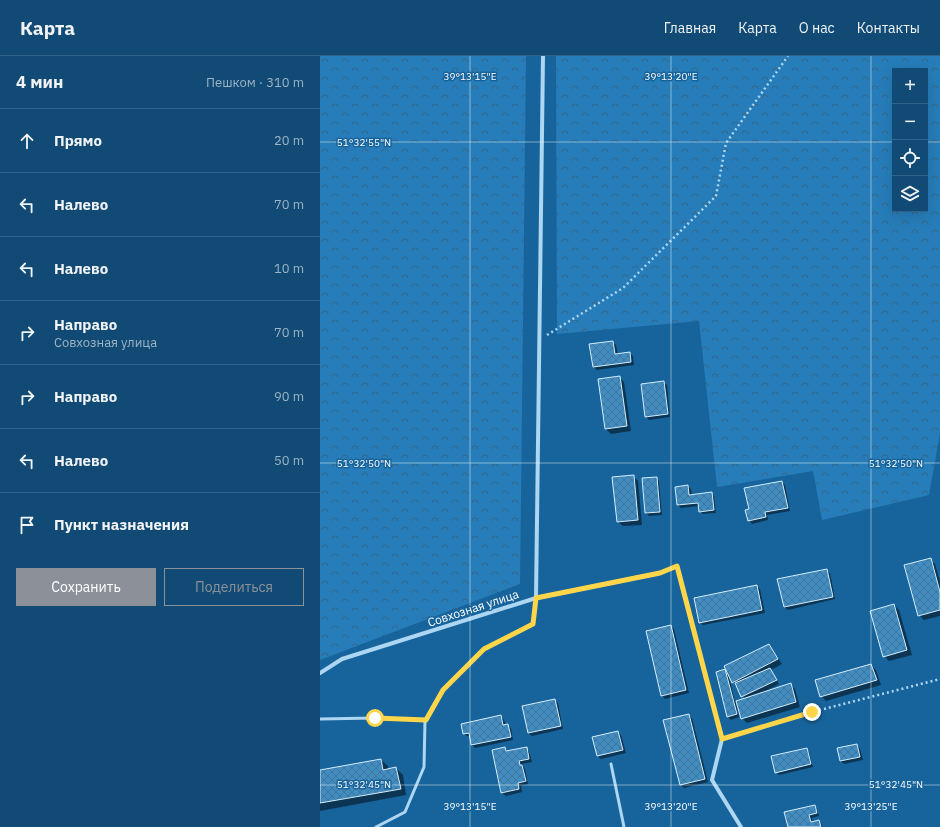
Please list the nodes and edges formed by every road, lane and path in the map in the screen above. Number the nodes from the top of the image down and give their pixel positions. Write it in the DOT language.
graph roads {
  1 [pos="543,56"];
  2 [pos="788,56"];
  3 [pos="540,340"];
  4 [pos="660,573"];
  5 [pos="536,598"];
  6 [pos="320,673"];
  7 [pos="940,679"];
  8 [pos="320,718"];
  9 [pos="426,720"];
  10 [pos="722,739"];
  11 [pos="611,764"];
  12 [pos="376,827"];
  13 [pos="624,827"];
  14 [pos="741,827"];
  1 -- 3 [label="street"];
  2 -- 3 [label="path"];
  3 -- 5 [label="street"];
  4 -- 5 [label="street, Совхозная улица"];
  4 -- 10 [label="path"];
  5 -- 6 [label="street, Совхозная улица"];
  5 -- 9 [label="lane"];
  7 -- 10 [label="path"];
  8 -- 9 [label="lane"];
  9 -- 12 [label="lane"];
  10 -- 14 [label="street"];
  11 -- 13 [label="lane"];
}
